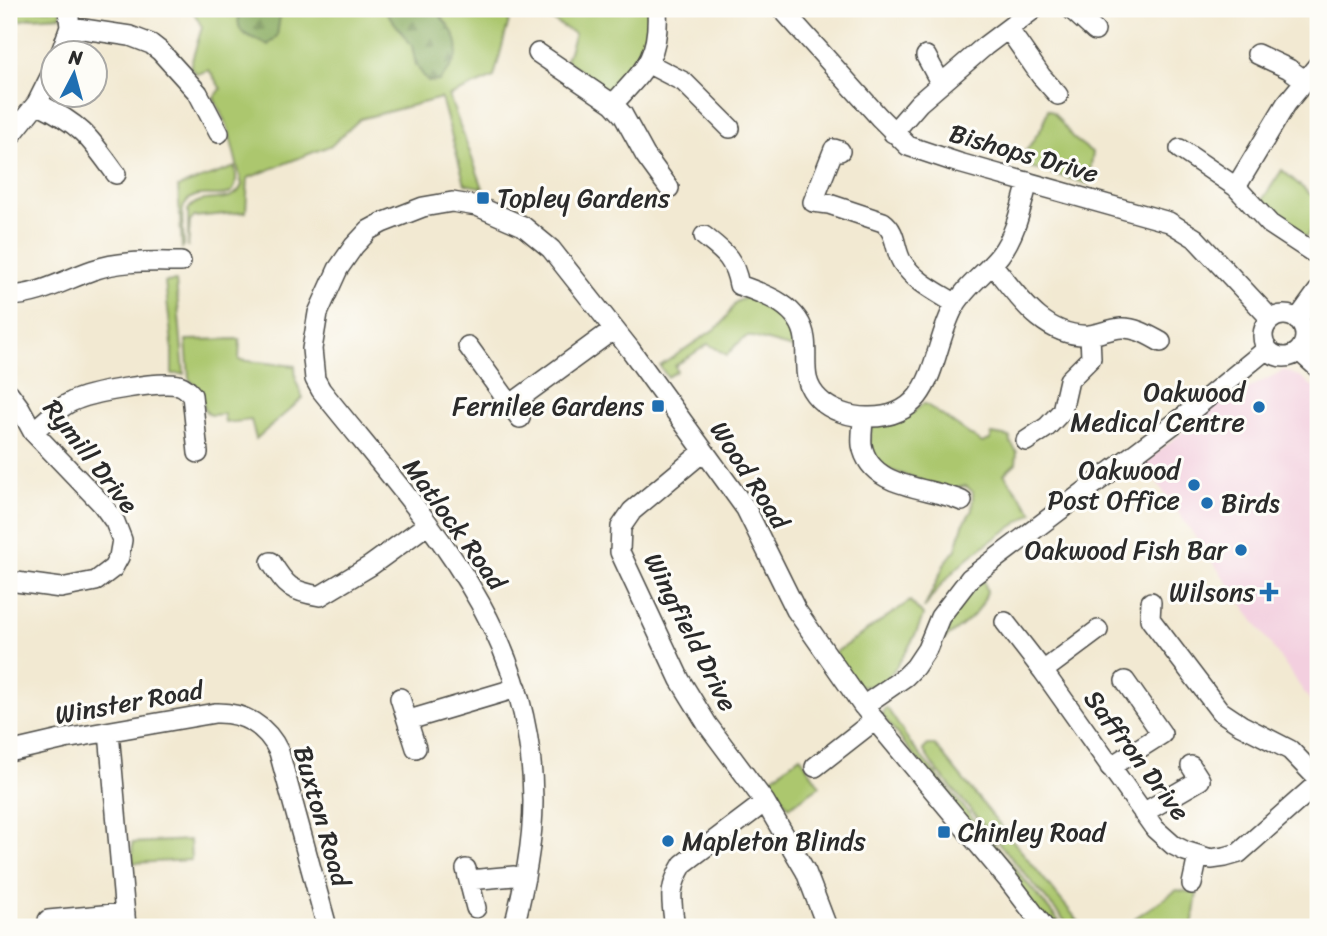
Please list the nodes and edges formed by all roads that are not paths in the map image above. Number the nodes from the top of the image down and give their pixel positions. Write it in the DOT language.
graph roads {
  1 [pos="657,9"];
  2 [pos="782,9"];
  3 [pos="1034,9"];
  4 [pos="1072,9"];
  5 [pos="69,18"];
  6 [pos="1009,30"];
  7 [pos="1095,31"];
  8 [pos="64,38"];
  9 [pos="538,53"];
  10 [pos="1257,54"];
  11 [pos="926,56"];
  12 [pos="649,64"];
  13 [pos="1318,65"];
  14 [pos="1304,80"];
  15 [pos="941,84"];
  16 [pos="1058,95"];
  17 [pos="37,103"];
  18 [pos="613,104"];
  19 [pos="730,128"];
  20 [pos="219,133"];
  21 [pos="893,133"];
  22 [pos="9,138"];
  23 [pos="98,148"];
  24 [pos="1180,149"];
  25 [pos="840,151"];
  26 [pos="83,162"];
  27 [pos="116,174"];
  28 [pos="1028,182"];
  29 [pos="1236,187"];
  30 [pos="669,188"];
  31 [pos="369,230"];
  32 [pos="704,236"];
  33 [pos="1311,251"];
  34 [pos="181,262"];
  35 [pos="992,264"];
  36 [pos="1318,291"];
  37 [pos="9,296"];
  38 [pos="956,304"];
  39 [pos="1271,318"];
  40 [pos="1297,320"];
  41 [pos="614,329"];
  42 [pos="1090,335"];
  43 [pos="1161,342"];
  44 [pos="468,346"];
  45 [pos="1267,349"];
  46 [pos="1299,351"];
  47 [pos="1318,368"];
  48 [pos="9,393"];
  49 [pos="863,417"];
  50 [pos="33,432"];
  51 [pos="1026,441"];
  52 [pos="704,451"];
  53 [pos="198,453"];
  54 [pos="962,501"];
  55 [pos="428,524"];
  56 [pos="271,562"];
  57 [pos="9,581"];
  58 [pos="1151,602"];
  59 [pos="1005,622"];
  60 [pos="1098,630"];
  61 [pos="1043,671"];
  62 [pos="1125,681"];
  63 [pos="517,688"];
  64 [pos="400,698"];
  65 [pos="869,713"];
  66 [pos="408,720"];
  67 [pos="257,724"];
  68 [pos="109,732"];
  69 [pos="416,748"];
  70 [pos="9,752"];
  71 [pos="816,767"];
  72 [pos="1110,767"];
  73 [pos="1199,777"];
  74 [pos="1318,781"];
  75 [pos="765,802"];
  76 [pos="1143,813"];
  77 [pos="1198,856"];
  78 [pos="525,878"];
  79 [pos="1192,884"];
  80 [pos="476,908"];
  81 [pos="48,920"];
  82 [pos="126,920"];
  83 [pos="327,927"];
  84 [pos="514,927"];
  85 [pos="675,927"];
  86 [pos="827,927"];
  87 [pos="1044,927"];
  1 -- 12 [label="street"];
  2 -- 21 [label="street, Bishops Drive"];
  3 -- 6 [label="street"];
  4 -- 7 [label="street"];
  5 -- 8 [label="street"];
  5 -- 20 [label="street"];
  6 -- 15 [label="street"];
  6 -- 16 [label="street"];
  9 -- 18 [label="street"];
  10 -- 14 [label="street"];
  11 -- 15 [label="street"];
  12 -- 18 [label="street"];
  12 -- 19 [label="street"];
  13 -- 14 [label="street"];
  14 -- 29 [label="street"];
  15 -- 21 [label="street"];
  17 -- 22 [label="street"];
  17 -- 23 [label="street"];
  18 -- 30 [label="street"];
  21 -- 28 [label="street, Bishops Drive"];
  23 -- 26 [label="street"];
  23 -- 27 [label="street"];
  24 -- 29 [label="street"];
  25 -- 38 [label="street"];
  28 -- 35 [label="street"];
  28 -- 39 [label="street, Bishops Drive"];
  29 -- 33 [label="street"];
  31 -- 41 [label="street, Wood Road"];
  31 -- 55 [label="street, Matlock Road"];
  32 -- 49 [label="street"];
  34 -- 37 [label="street"];
  35 -- 38 [label="street"];
  35 -- 42 [label="street"];
  36 -- 40 [label="street"];
  38 -- 49 [label="street"];
  39 -- 40 [label="street"];
  39 -- 45 [label="street"];
  40 -- 46 [label="street"];
  41 -- 44 [label="street"];
  41 -- 52 [label="street, Wood Road"];
  42 -- 43 [label="street"];
  42 -- 51 [label="street"];
  45 -- 46 [label="street"];
  45 -- 65 [label="street"];
  46 -- 47 [label="street"];
  48 -- 50 [label="street, Rymill Drive"];
  49 -- 54 [label="street"];
  50 -- 53 [label="street"];
  50 -- 57 [label="street, Rymill Drive"];
  52 -- 65 [label="street, Wood Road"];
  52 -- 75 [label="street, Wingfield Drive"];
  55 -- 56 [label="street"];
  55 -- 63 [label="street, Matlock Road"];
  58 -- 74 [label="street"];
  59 -- 61 [label="street, Saffron Drive"];
  60 -- 61 [label="street"];
  61 -- 72 [label="street, Saffron Drive"];
  62 -- 72 [label="street"];
  63 -- 66 [label="street"];
  63 -- 78 [label="street, Matlock Road"];
  64 -- 66 [label="street"];
  65 -- 71 [label="street"];
  65 -- 87 [label="street, Wood Road"];
  66 -- 69 [label="street"];
  67 -- 68 [label="street, Winster Road"];
  67 -- 83 [label="street, Buxton Road"];
  68 -- 70 [label="street, Winster Road"];
  68 -- 82 [label="street"];
  72 -- 76 [label="street, Saffron Drive"];
  73 -- 76 [label="street, Saffron Drive"];
  74 -- 77 [label="street, Saffron Drive"];
  75 -- 85 [label="street"];
  75 -- 86 [label="street, Wingfield Drive"];
  76 -- 77 [label="street, Saffron Drive"];
  77 -- 79 [label="street"];
  78 -- 80 [label="street"];
  78 -- 84 [label="street, Matlock Road"];
  81 -- 82 [label="street"];
}
